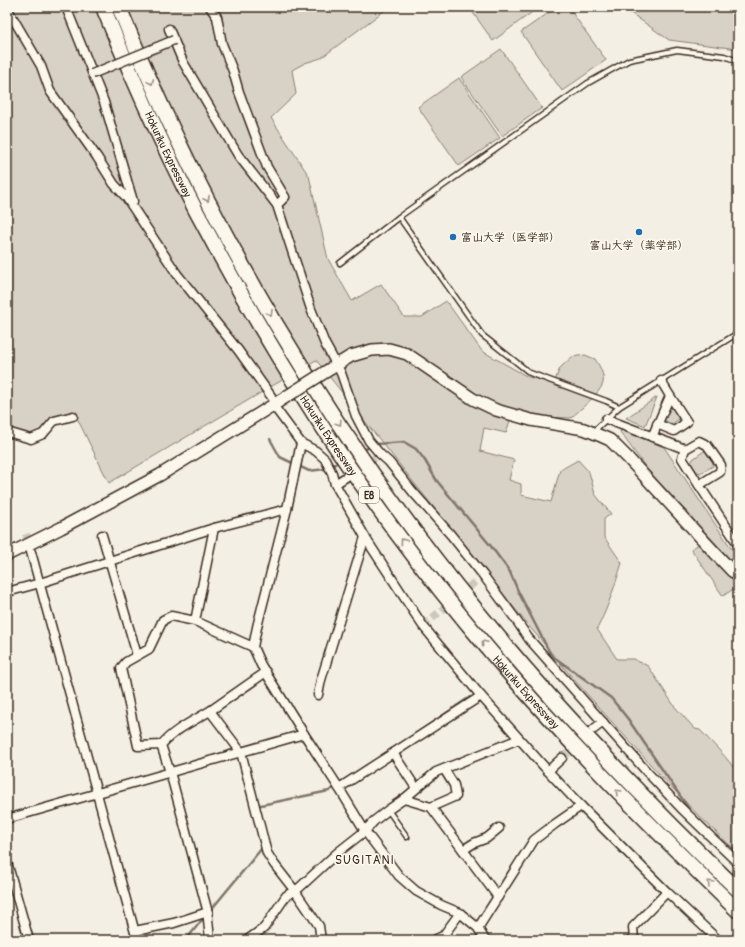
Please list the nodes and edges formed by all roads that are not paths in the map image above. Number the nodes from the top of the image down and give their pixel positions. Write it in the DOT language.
graph roads {
  1 [pos="66,7"];
  2 [pos="103,7"];
  3 [pos="120,7"];
  4 [pos="210,7"];
  5 [pos="7,8"];
  6 [pos="169,28"];
  7 [pos="174,40"];
  8 [pos="738,61"];
  9 [pos="92,74"];
  10 [pos="133,200"];
  11 [pos="276,205"];
  12 [pos="399,217"];
  13 [pos="340,263"];
  14 [pos="738,333"];
  15 [pos="333,367"];
  16 [pos="661,381"];
  17 [pos="670,396"];
  18 [pos="276,403"];
  19 [pos="619,407"];
  20 [pos="73,416"];
  21 [pos="606,419"];
  22 [pos="658,424"];
  23 [pos="7,432"];
  24 [pos="592,432"];
  25 [pos="652,437"];
  26 [pos="301,443"];
  27 [pos="685,449"];
  28 [pos="346,477"];
  29 [pos="335,484"];
  30 [pos="699,485"];
  31 [pos="287,509"];
  32 [pos="214,528"];
  33 [pos="102,535"];
  34 [pos="365,537"];
  35 [pos="738,544"];
  36 [pos="31,552"];
  37 [pos="7,555"];
  38 [pos="109,561"];
  39 [pos="737,573"];
  40 [pos="40,583"];
  41 [pos="7,592"];
  42 [pos="195,621"];
  43 [pos="253,647"];
  44 [pos="137,656"];
  45 [pos="266,672"];
  46 [pos="318,695"];
  47 [pos="481,696"];
  48 [pos="210,711"];
  49 [pos="603,722"];
  50 [pos="594,730"];
  51 [pos="304,734"];
  52 [pos="519,740"];
  53 [pos="161,745"];
  54 [pos="241,752"];
  55 [pos="393,753"];
  56 [pos="562,758"];
  57 [pos="444,769"];
  58 [pos="548,771"];
  59 [pos="170,772"];
  60 [pos="339,788"];
  61 [pos="416,788"];
  62 [pos="97,793"];
  63 [pos="404,798"];
  64 [pos="582,806"];
  65 [pos="431,807"];
  66 [pos="388,810"];
  67 [pos="7,819"];
  68 [pos="499,828"];
  69 [pos="365,831"];
  70 [pos="407,837"];
  71 [pos="463,850"];
  72 [pos="7,862"];
  73 [pos="738,863"];
  74 [pos="738,890"];
  75 [pos="295,891"];
  76 [pos="667,892"];
  77 [pos="498,897"];
  78 [pos="738,911"];
  79 [pos="208,912"];
  80 [pos="460,913"];
  81 [pos="478,928"];
  82 [pos="135,931"];
  83 [pos="29,940"];
  84 [pos="137,940"];
  85 [pos="210,940"];
  86 [pos="248,940"];
  87 [pos="321,940"];
  88 [pos="434,940"];
  89 [pos="485,940"];
  90 [pos="634,940"];
  91 [pos="718,940"];
  1 -- 9 [label="street"];
  78 -- 2 [label="highway, Hokuriku Expressway / E8, one-way"];
  3 -- 74 [label="highway, Hokuriku Expressway / E8, one-way"];
  4 -- 11 [label="street"];
  5 -- 18 [label="street"];
  6 -- 7 [label="street"];
  7 -- 9 [label="street, bridge"];
  7 -- 11 [label="street"];
  8 -- 12 [label="lane"];
  9 -- 10 [label="street"];
  11 -- 15 [label="street"];
  12 -- 13 [label="lane"];
  12 -- 19 [label="lane"];
  14 -- 16 [label="lane"];
  15 -- 18 [label="street, bridge"];
  15 -- 24 [label="street"];
  15 -- 49 [label="street"];
  16 -- 17 [label="street"];
  16 -- 19 [label="lane"];
  17 -- 22 [label="street"];
  17 -- 22 [label="street"];
  18 -- 26 [label="street"];
  18 -- 37 [label="street"];
  19 -- 21 [label="lane"];
  20 -- 23 [label="street"];
  21 -- 24 [label="lane"];
  21 -- 25 [label="street"];
  22 -- 25 [label="street"];
  24 -- 39 [label="street"];
  25 -- 27 [label="street"];
  26 -- 29 [label="street"];
  26 -- 31 [label="street"];
  27 -- 30 [label="street"];
  27 -- 30 [label="street"];
  28 -- 29 [label="street"];
  29 -- 34 [label="street"];
  30 -- 35 [label="street"];
  31 -- 32 [label="street"];
  31 -- 43 [label="street"];
  32 -- 38 [label="street"];
  32 -- 42 [label="street"];
  33 -- 38 [label="street"];
  34 -- 46 [label="street"];
  34 -- 47 [label="street"];
  36 -- 40 [label="street"];
  38 -- 40 [label="street"];
  38 -- 44 [label="street"];
  40 -- 41 [label="street"];
  40 -- 62 [label="street"];
  42 -- 43 [label="street"];
  42 -- 44 [label="street"];
  43 -- 45 [label="street"];
  44 -- 53 [label="street"];
  45 -- 48 [label="street"];
  45 -- 51 [label="street"];
  47 -- 52 [label="street"];
  47 -- 55 [label="street"];
  48 -- 53 [label="street"];
  48 -- 54 [label="street"];
  49 -- 50 [label="street"];
  49 -- 73 [label="street"];
  51 -- 54 [label="street"];
  51 -- 60 [label="street"];
  52 -- 57 [label="street"];
  52 -- 58 [label="street"];
  53 -- 59 [label="street"];
  54 -- 59 [label="street"];
  54 -- 75 [label="street"];
  55 -- 60 [label="street"];
  55 -- 61 [label="street"];
  56 -- 58 [label="street"];
  57 -- 61 [label="street"];
  57 -- 65 [label="street"];
  58 -- 64 [label="street"];
  59 -- 62 [label="street"];
  59 -- 79 [label="street"];
  60 -- 69 [label="street"];
  61 -- 63 [label="street"];
  62 -- 67 [label="street"];
  62 -- 82 [label="street"];
  63 -- 65 [label="street"];
  63 -- 66 [label="street"];
  64 -- 76 [label="street"];
  64 -- 77 [label="street"];
  65 -- 71 [label="street"];
  66 -- 69 [label="street"];
  66 -- 70 [label="lane"];
  68 -- 71 [label="street"];
  69 -- 75 [label="street"];
  69 -- 80 [label="street"];
  71 -- 77 [label="street"];
  72 -- 83 [label="street"];
  75 -- 86 [label="street"];
  75 -- 87 [label="street"];
  76 -- 90 [label="street"];
  76 -- 91 [label="street"];
  77 -- 81 [label="street"];
  79 -- 82 [label="street"];
  79 -- 85 [label="street"];
  80 -- 81 [label="street"];
  80 -- 88 [label="street"];
  81 -- 89 [label="street"];
  82 -- 84 [label="street"];
}
